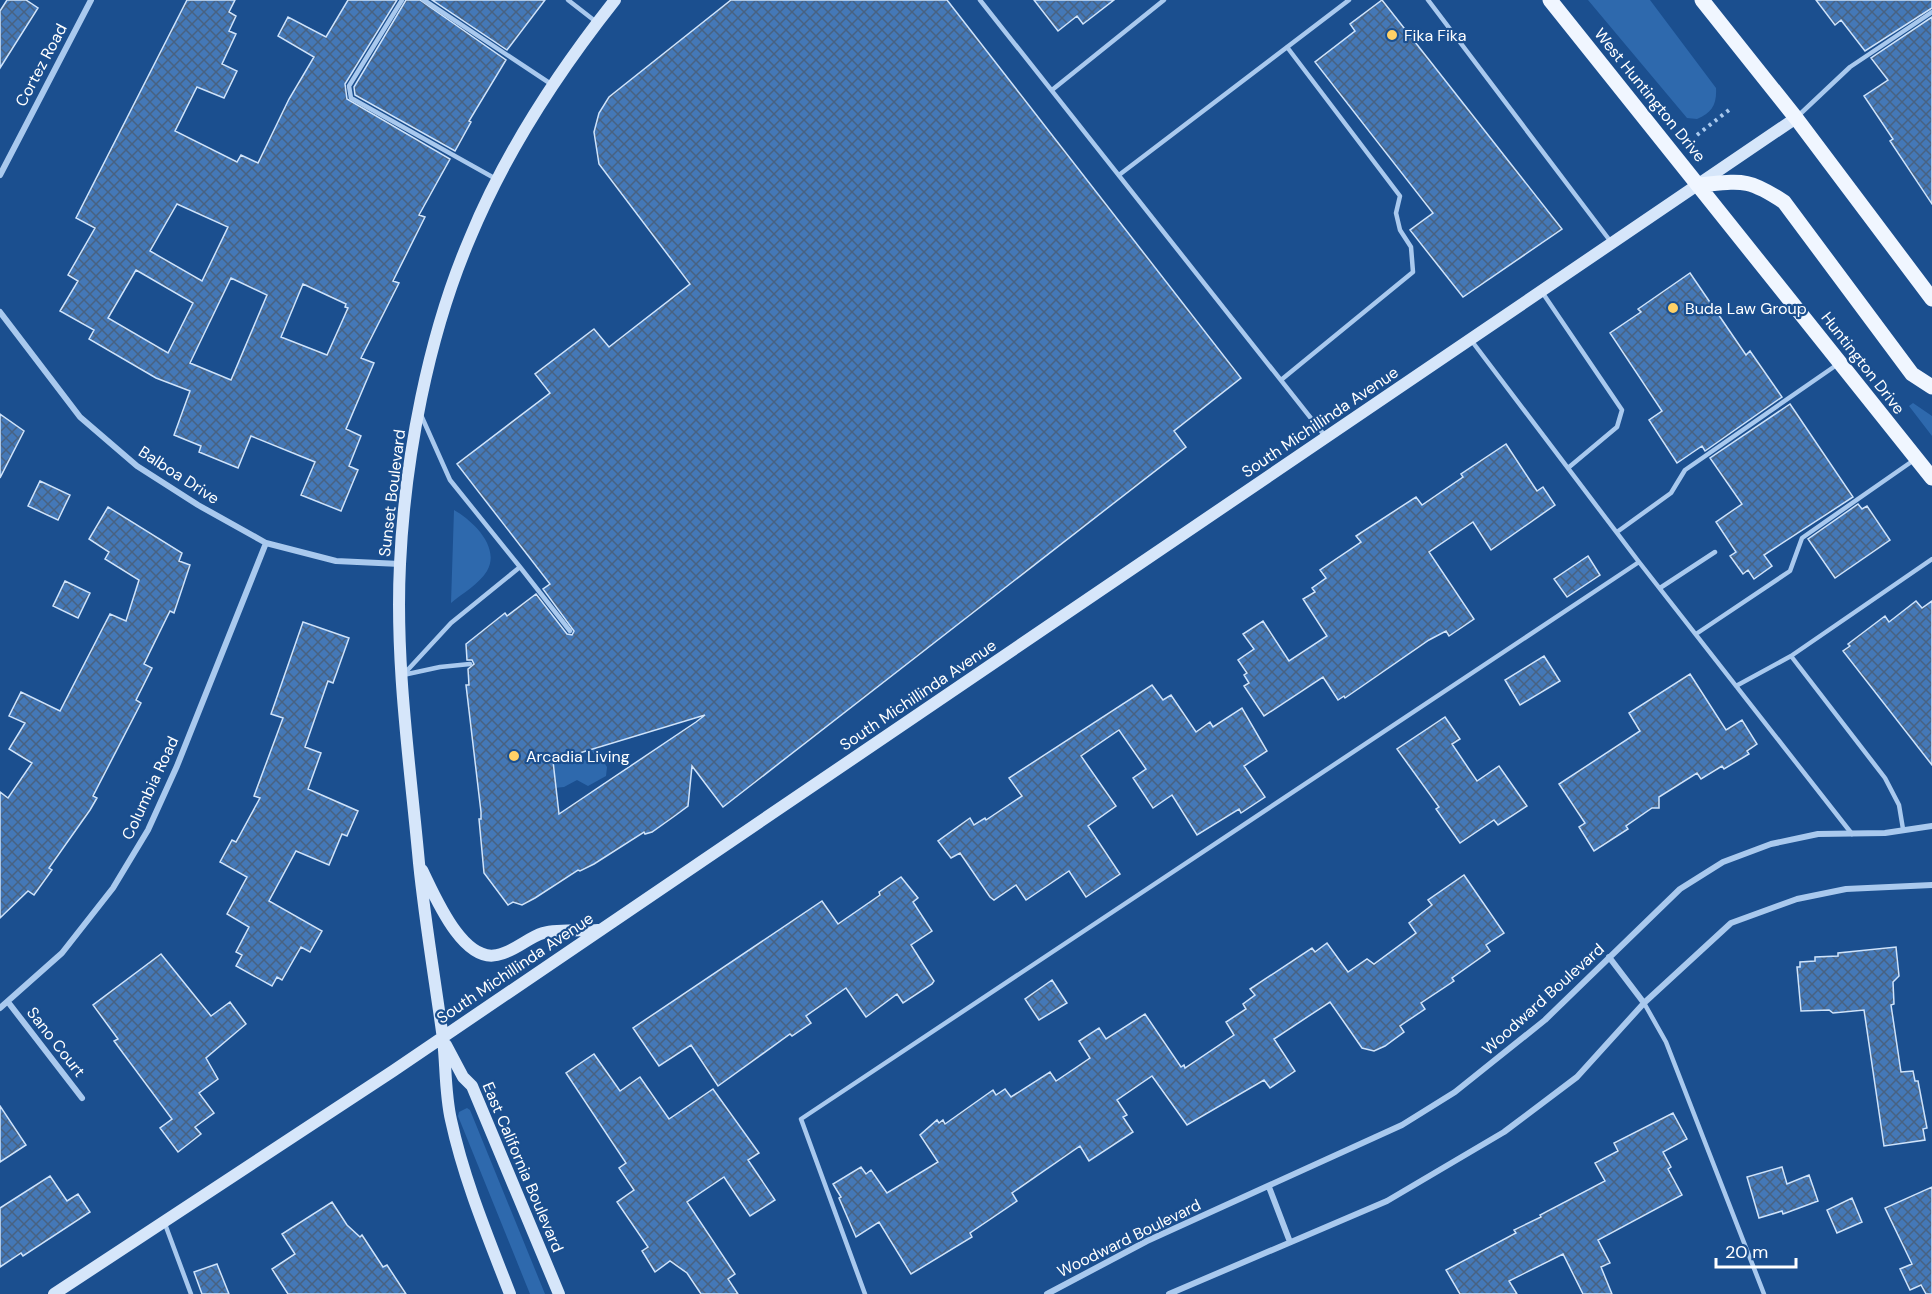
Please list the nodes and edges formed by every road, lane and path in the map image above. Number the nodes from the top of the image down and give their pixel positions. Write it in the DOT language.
graph roads {
  1 [pos="91,0"];
  2 [pos="402,0"];
  3 [pos="424,0"];
  4 [pos="568,0"];
  5 [pos="615,0"];
  6 [pos="980,0"];
  7 [pos="1164,0"];
  8 [pos="1349,0"];
  9 [pos="1428,0"];
  10 [pos="1550,0"];
  11 [pos="1702,0"];
  12 [pos="1932,12"];
  13 [pos="597,23"];
  14 [pos="1287,47"];
  15 [pos="554,85"];
  16 [pos="1052,90"];
  17 [pos="1729,110"];
  18 [pos="1796,118"];
  19 [pos="1697,135"];
  20 [pos="0,175"];
  21 [pos="1119,175"];
  22 [pos="499,180"];
  23 [pos="1700,185"];
  24 [pos="1613,244"];
  25 [pos="1542,292"];
  26 [pos="1932,299"];
  27 [pos="0,312"];
  28 [pos="1471,340"];
  29 [pos="1840,362"];
  30 [pos="1281,380"];
  31 [pos="1932,387"];
  32 [pos="419,411"];
  33 [pos="1327,438"];
  34 [pos="1916,458"];
  35 [pos="1568,468"];
  36 [pos="1932,478"];
  37 [pos="1617,532"];
  38 [pos="266,543"];
  39 [pos="1715,552"];
  40 [pos="1932,559"];
  41 [pos="1639,562"];
  42 [pos="400,564"];
  43 [pos="520,567"];
  44 [pos="1660,588"];
  45 [pos="570,631"];
  46 [pos="1696,634"];
  47 [pos="1791,656"];
  48 [pos="470,664"];
  49 [pos="403,675"];
  50 [pos="1736,686"];
  51 [pos="1932,826"];
  52 [pos="1903,829"];
  53 [pos="1852,834"];
  54 [pos="419,865"];
  55 [pos="1932,885"];
  56 [pos="600,930"];
  57 [pos="1609,957"];
  58 [pos="8,1002"];
  59 [pos="1644,1004"];
  60 [pos="0,1008"];
  61 [pos="442,1037"];
  62 [pos="82,1098"];
  63 [pos="1269,1187"];
  64 [pos="164,1221"];
  65 [pos="1290,1242"];
  66 [pos="54,1294"];
  67 [pos="191,1294"];
  68 [pos="510,1294"];
  69 [pos="559,1294"];
  70 [pos="865,1294"];
  71 [pos="1047,1294"];
  72 [pos="1169,1294"];
  73 [pos="1764,1294"];
  1 -- 20 [label="street, Cortez Road"];
  2 -- 22 [label="lane"];
  3 -- 15 [label="lane"];
  4 -- 13 [label="lane"];
  5 -- 13 [label="main road, Sunset Boulevard"];
  6 -- 16 [label="lane"];
  7 -- 16 [label="lane"];
  8 -- 14 [label="lane"];
  9 -- 24 [label="lane"];
  10 -- 23 [label="main road, West Huntington Drive"];
  11 -- 18 [label="main road"];
  12 -- 18 [label="lane"];
  13 -- 15 [label="main road, Sunset Boulevard"];
  14 -- 21 [label="lane"];
  14 -- 30 [label="lane"];
  15 -- 22 [label="main road, Sunset Boulevard"];
  16 -- 21 [label="lane"];
  17 -- 19 [label="path"];
  18 -- 23 [label="main road, South Michillinda Avenue"];
  18 -- 26 [label="main road"];
  21 -- 30 [label="lane"];
  22 -- 32 [label="main road, Sunset Boulevard"];
  23 -- 24 [label="main road, South Michillinda Avenue"];
  23 -- 29 [label="main road, Huntington Drive"];
  23 -- 31 [label="main road"];
  24 -- 25 [label="main road, South Michillinda Avenue"];
  25 -- 28 [label="main road, South Michillinda Avenue"];
  25 -- 35 [label="lane"];
  27 -- 38 [label="street, Balboa Drive"];
  28 -- 33 [label="main road, South Michillinda Avenue"];
  28 -- 35 [label="lane"];
  29 -- 34 [label="main road, Huntington Drive"];
  29 -- 37 [label="lane"];
  30 -- 33 [label="lane"];
  32 -- 42 [label="main road, Sunset Boulevard"];
  32 -- 43 [label="lane"];
  33 -- 56 [label="main road, South Michillinda Avenue"];
  34 -- 36 [label="main road, Huntington Drive"];
  34 -- 46 [label="lane"];
  35 -- 37 [label="lane"];
  37 -- 41 [label="lane"];
  38 -- 42 [label="street, Balboa Drive"];
  38 -- 58 [label="street, Columbia Road"];
  39 -- 44 [label="lane"];
  40 -- 47 [label="lane"];
  41 -- 44 [label="lane"];
  41 -- 70 [label="lane"];
  42 -- 49 [label="main road, Sunset Boulevard"];
  43 -- 45 [label="lane"];
  43 -- 49 [label="lane"];
  44 -- 46 [label="lane"];
  46 -- 50 [label="lane"];
  47 -- 50 [label="lane"];
  47 -- 52 [label="lane"];
  48 -- 49 [label="lane"];
  49 -- 54 [label="main road, Sunset Boulevard"];
  50 -- 53 [label="lane"];
  51 -- 52 [label="street, Woodward Boulevard"];
  52 -- 53 [label="street, Woodward Boulevard"];
  53 -- 57 [label="street, Woodward Boulevard"];
  54 -- 56 [label="main road"];
  54 -- 61 [label="main road, Sunset Boulevard"];
  55 -- 59 [label="street"];
  56 -- 61 [label="main road, South Michillinda Avenue"];
  57 -- 59 [label="street"];
  57 -- 63 [label="street, Woodward Boulevard"];
  58 -- 60 [label="street, Columbia Road"];
  58 -- 62 [label="street, Sano Court"];
  59 -- 65 [label="street"];
  59 -- 73 [label="lane"];
  61 -- 64 [label="main road, South Michillinda Avenue"];
  61 -- 68 [label="main road"];
  61 -- 69 [label="main road, East California Boulevard"];
  63 -- 65 [label="street"];
  63 -- 71 [label="street, Woodward Boulevard"];
  64 -- 66 [label="main road, South Michillinda Avenue"];
  64 -- 67 [label="lane"];
  65 -- 72 [label="street"];
}
